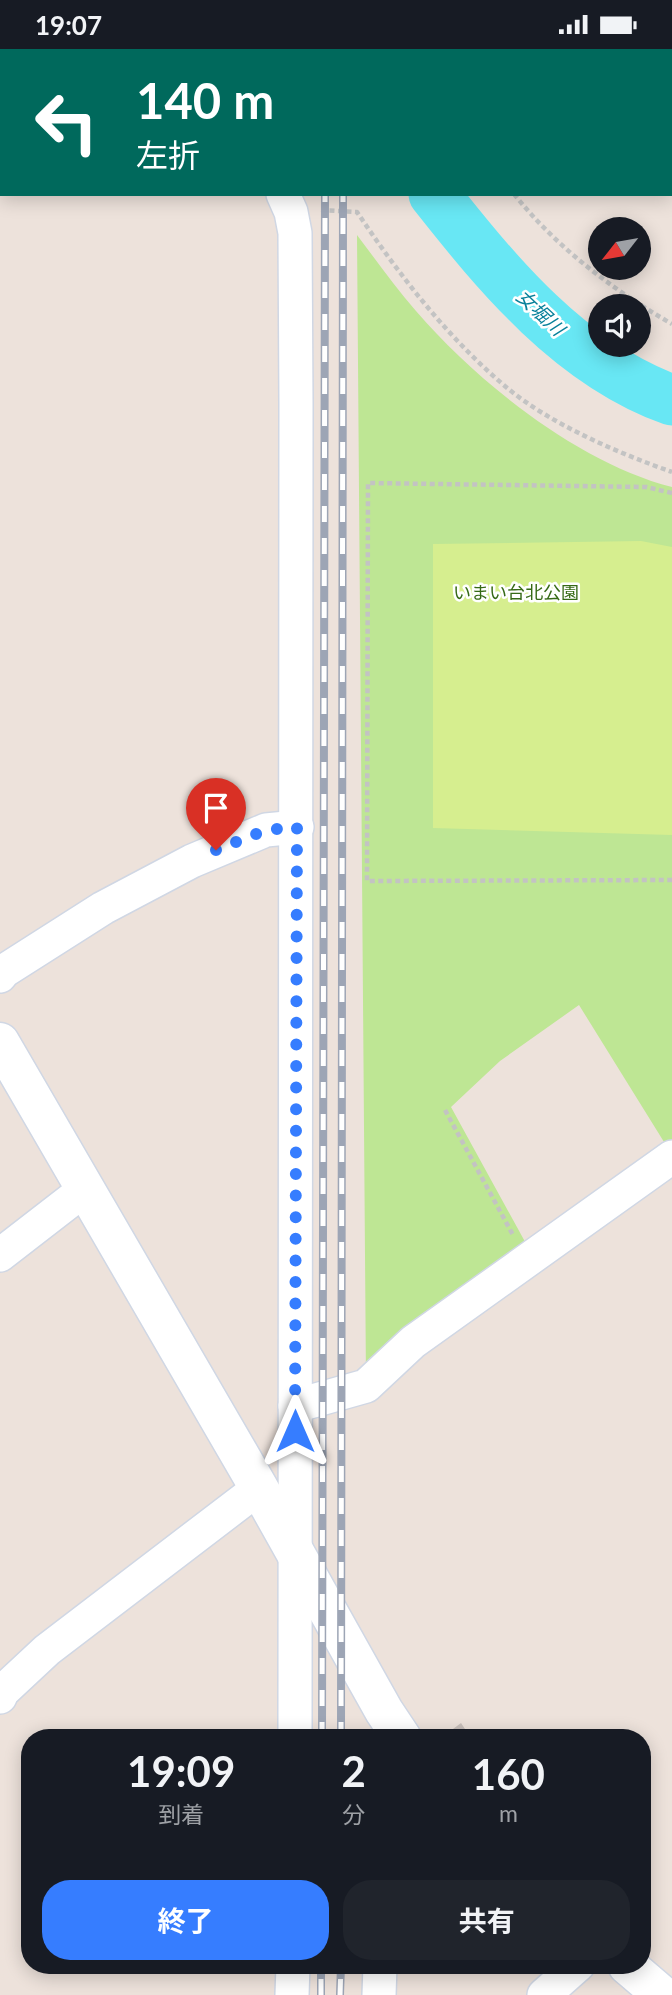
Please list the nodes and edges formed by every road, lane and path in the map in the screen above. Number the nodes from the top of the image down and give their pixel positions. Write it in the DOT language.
graph roads {
  1 [pos="516,196"];
  2 [pos="286,201"];
  3 [pos="672,324"];
  4 [pos="672,472"];
  5 [pos="672,493"];
  6 [pos="297,827"];
  7 [pos="672,880"];
  8 [pos="0,976"];
  9 [pos="0,1042"];
  10 [pos="445,1110"];
  11 [pos="672,1157"];
  12 [pos="84,1190"];
  13 [pos="0,1255"];
  14 [pos="527,1261"];
  15 [pos="295,1406"];
  16 [pos="259,1487"];
  17 [pos="297,1556"];
  18 [pos="1,1693"];
  19 [pos="295,1729"];
  20 [pos="389,1729"];
  21 [pos="293,1974"];
  22 [pos="380,1974"];
  23 [pos="568,1974"];
  24 [pos="638,1974"];
  25 [pos="292,1995"];
  26 [pos="379,1995"];
  27 [pos="544,1995"];
  28 [pos="662,1995"];
  1 -- 3 [label="path"];
  2 -- 4 [label="path"];
  2 -- 6 [label="street"];
  5 -- 7 [label="path"];
  6 -- 8 [label="street"];
  6 -- 15 [label="street"];
  9 -- 12 [label="street"];
  10 -- 14 [label="path"];
  11 -- 14 [label="street"];
  12 -- 13 [label="street"];
  12 -- 16 [label="street"];
  14 -- 15 [label="street"];
  15 -- 17 [label="street"];
  16 -- 17 [label="street"];
  16 -- 18 [label="street"];
  17 -- 19 [label="street"];
  17 -- 20 [label="street"];
  21 -- 25 [label="street"];
  22 -- 26 [label="street"];
  23 -- 27 [label="street"];
  24 -- 28 [label="street"];
}
